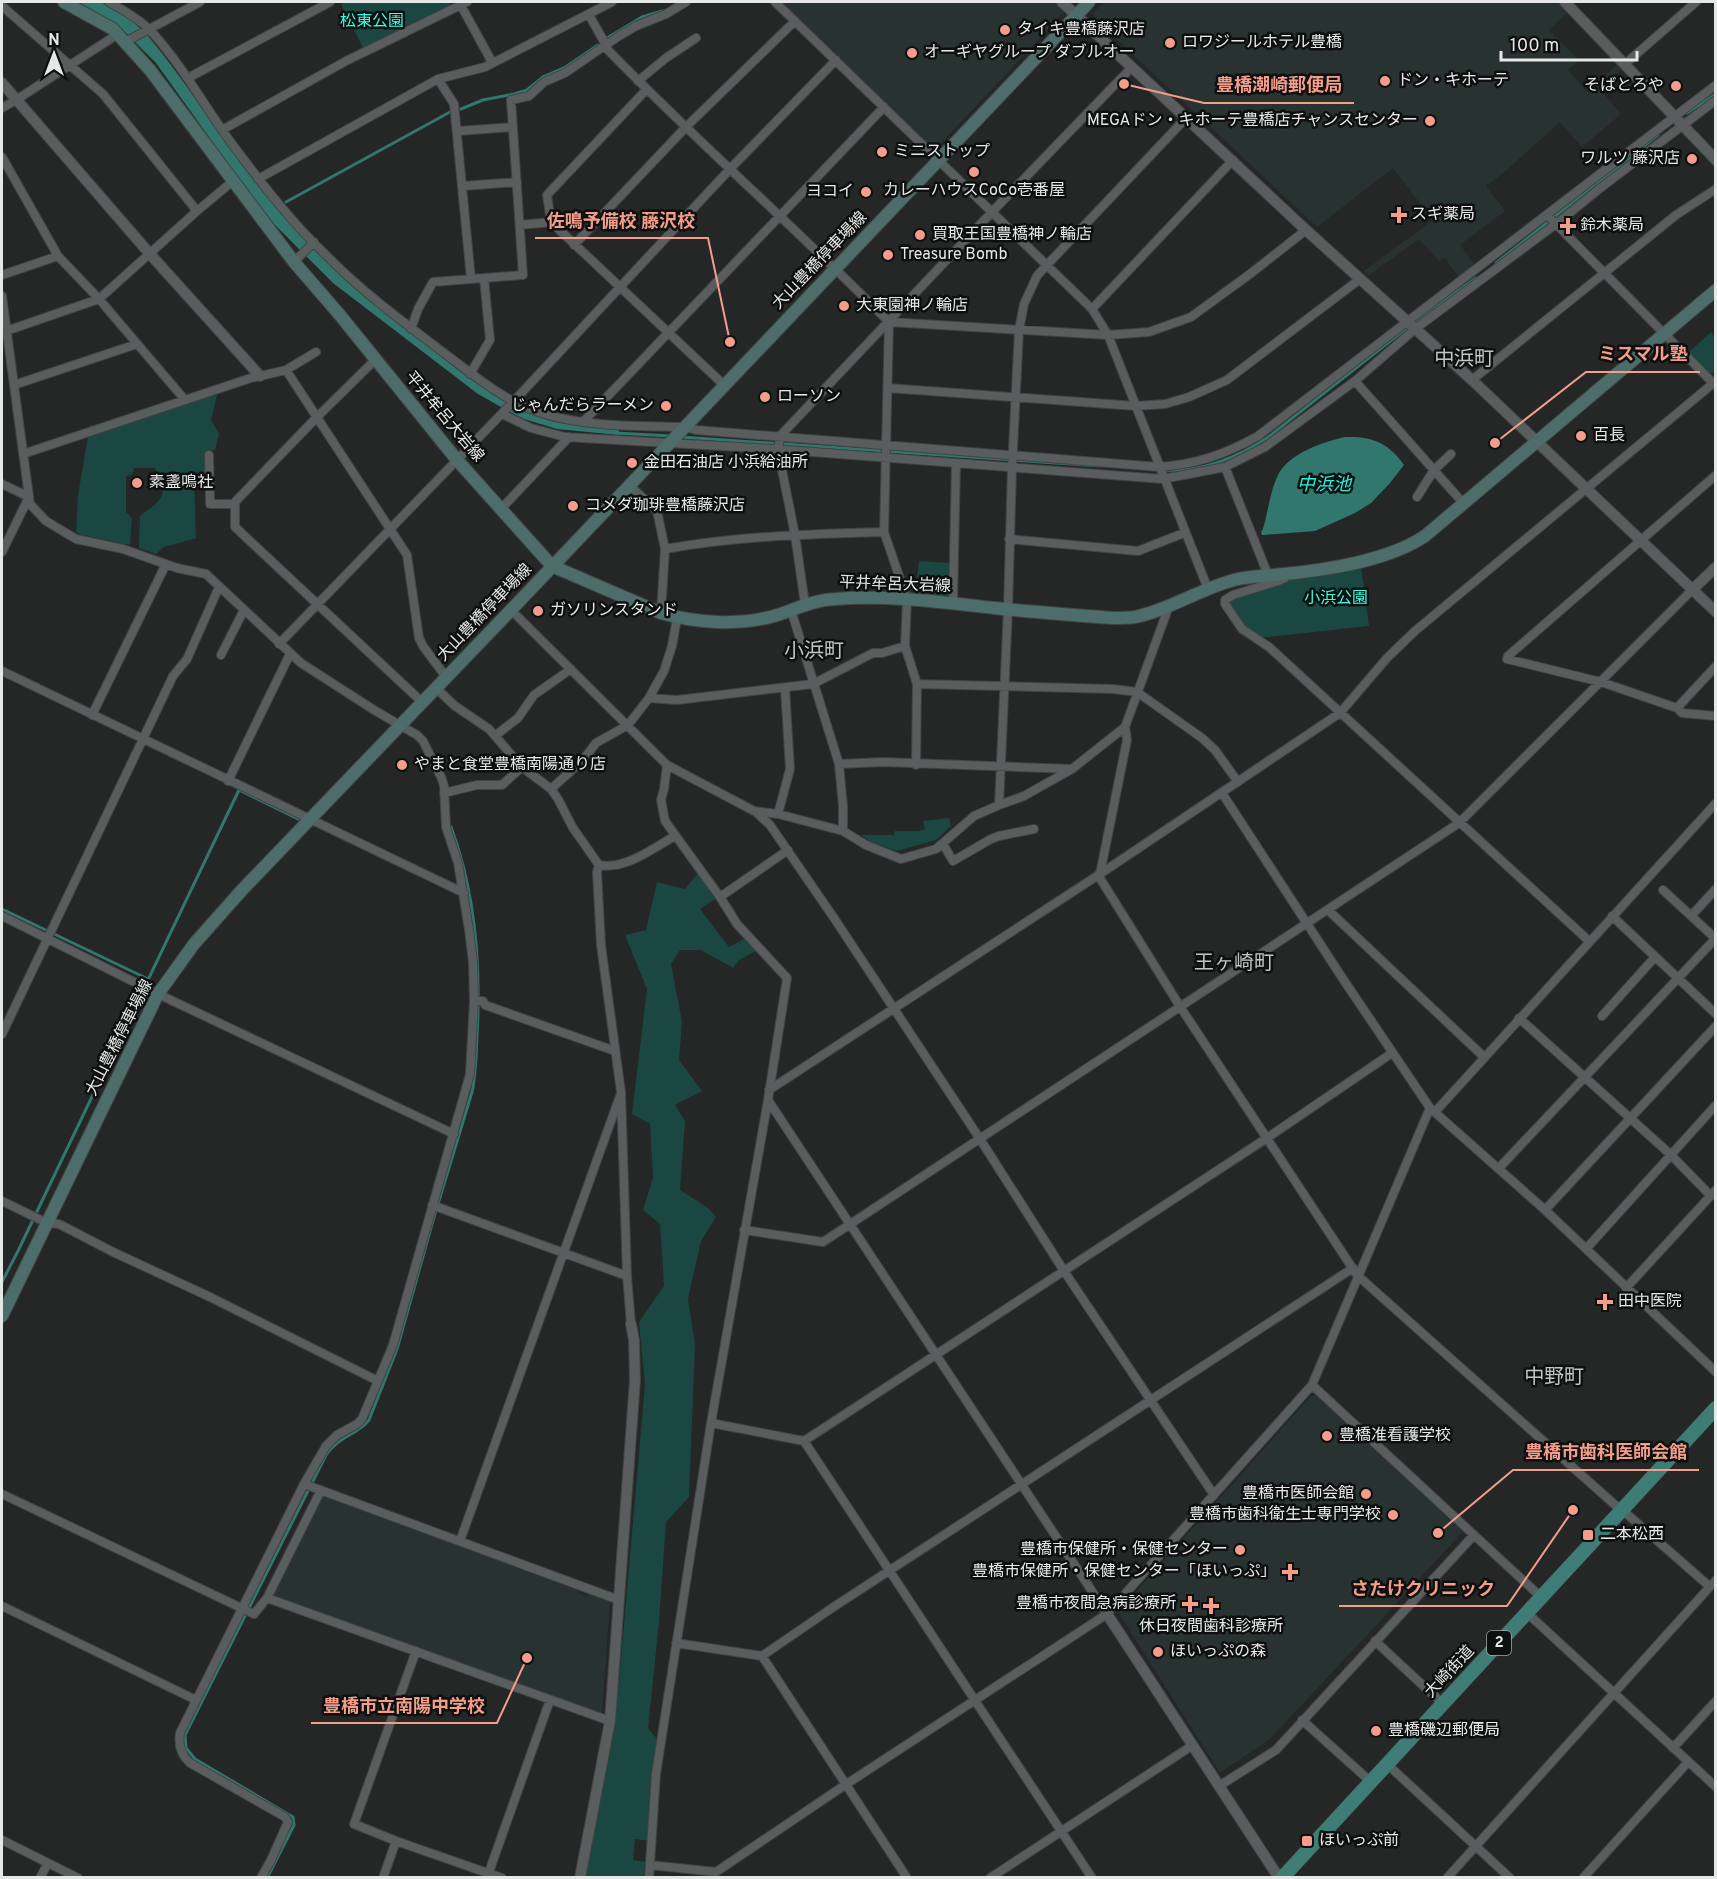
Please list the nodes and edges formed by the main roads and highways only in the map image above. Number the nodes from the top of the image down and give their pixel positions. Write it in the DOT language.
graph roads {
  1 [pos="64,2"];
  2 [pos="1089,2"];
  3 [pos="1716,290"];
  4 [pos="552,566"];
  5 [pos="2,1316"];
  6 [pos="1716,1408"];
  7 [pos="1280,1878"];
  1 -- 4 [label="main road, 平井牟呂大岩線"];
  2 -- 4 [label="main road, 大山豊橋停車場線"];
  3 -- 4 [label="main road, 平井牟呂大岩線"];
  4 -- 5 [label="main road, 大山豊橋停車場線"];
  6 -- 7 [label="main road, 大崎街道 / 2"];
}
